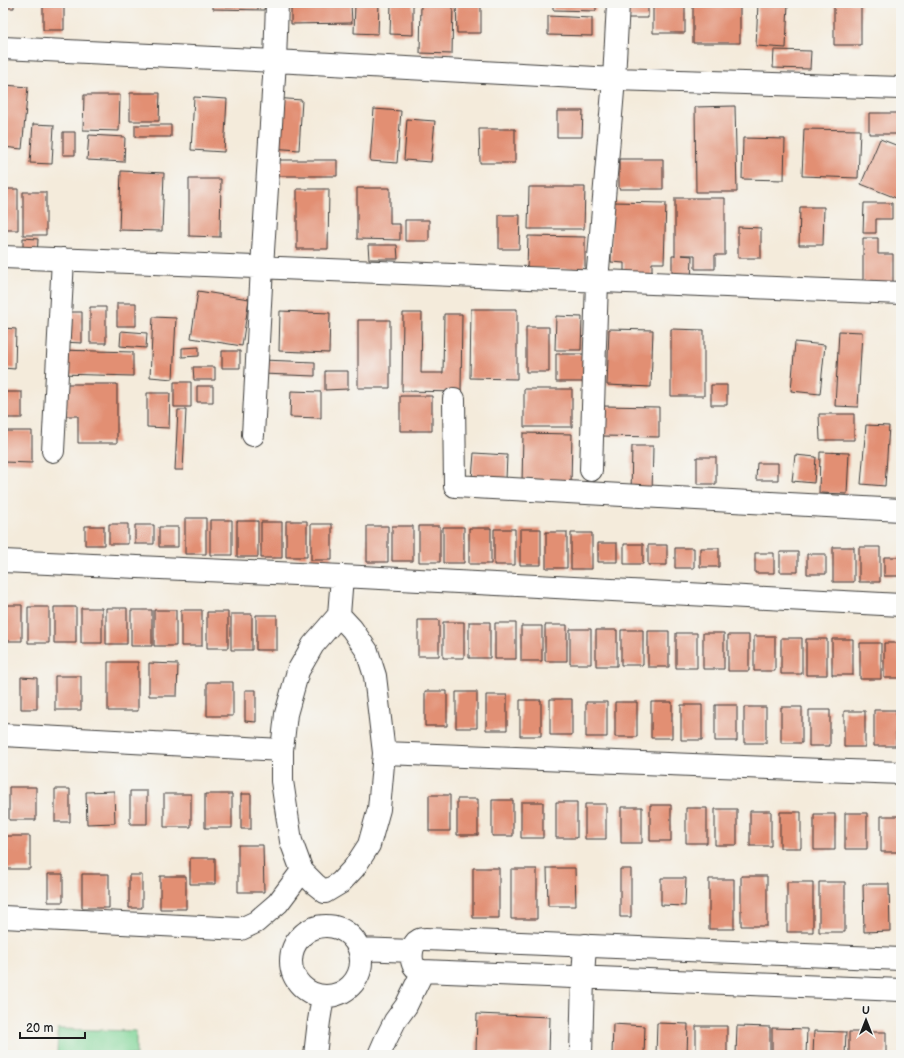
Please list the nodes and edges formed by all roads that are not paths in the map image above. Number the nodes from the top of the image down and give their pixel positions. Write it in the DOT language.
graph roads {
  1 [pos="277,3"];
  2 [pos="618,3"];
  3 [pos="3,48"];
  4 [pos="275,61"];
  5 [pos="614,79"];
  6 [pos="901,88"];
  7 [pos="3,257"];
  8 [pos="63,259"];
  9 [pos="262,267"];
  10 [pos="597,281"];
  11 [pos="901,293"];
  12 [pos="454,399"];
  13 [pos="253,435"];
  14 [pos="53,451"];
  15 [pos="591,470"];
  16 [pos="901,510"];
  17 [pos="3,561"];
  18 [pos="342,576"];
  19 [pos="901,605"];
  20 [pos="339,615"];
  21 [pos="3,734"];
  22 [pos="282,750"];
  23 [pos="384,754"];
  24 [pos="901,773"];
  25 [pos="302,871"];
  26 [pos="325,892"];
  27 [pos="3,917"];
  28 [pos="328,926"];
  29 [pos="585,945"];
  30 [pos="359,949"];
  31 [pos="412,951"];
  32 [pos="901,959"];
  33 [pos="422,971"];
  34 [pos="583,978"];
  35 [pos="901,990"];
  36 [pos="323,996"];
  37 [pos="316,1055"];
  38 [pos="379,1055"];
  39 [pos="581,1055"];
  1 -- 4 [label="street"];
  2 -- 5 [label="street"];
  3 -- 4 [label="street"];
  4 -- 5 [label="street"];
  4 -- 9 [label="street"];
  5 -- 6 [label="street"];
  5 -- 10 [label="street"];
  7 -- 8 [label="street"];
  8 -- 9 [label="street"];
  8 -- 14 [label="street"];
  9 -- 10 [label="street"];
  9 -- 13 [label="street"];
  10 -- 11 [label="street"];
  10 -- 15 [label="street"];
  12 -- 16 [label="street"];
  17 -- 18 [label="street"];
  18 -- 19 [label="street"];
  18 -- 20 [label="street"];
  20 -- 22 [label="street"];
  20 -- 23 [label="street"];
  21 -- 22 [label="street"];
  22 -- 25 [label="street"];
  23 -- 24 [label="street"];
  23 -- 26 [label="street"];
  25 -- 26 [label="street"];
  25 -- 27 [label="street"];
  26 -- 28 [label="street"];
  28 -- 30 [label="street"];
  28 -- 36 [label="street"];
  29 -- 31 [label="street"];
  29 -- 32 [label="street"];
  29 -- 34 [label="street"];
  30 -- 31 [label="street"];
  30 -- 36 [label="street"];
  31 -- 33 [label="street"];
  33 -- 34 [label="street"];
  33 -- 38 [label="street"];
  34 -- 35 [label="street"];
  34 -- 39 [label="street"];
  36 -- 37 [label="street"];
}
